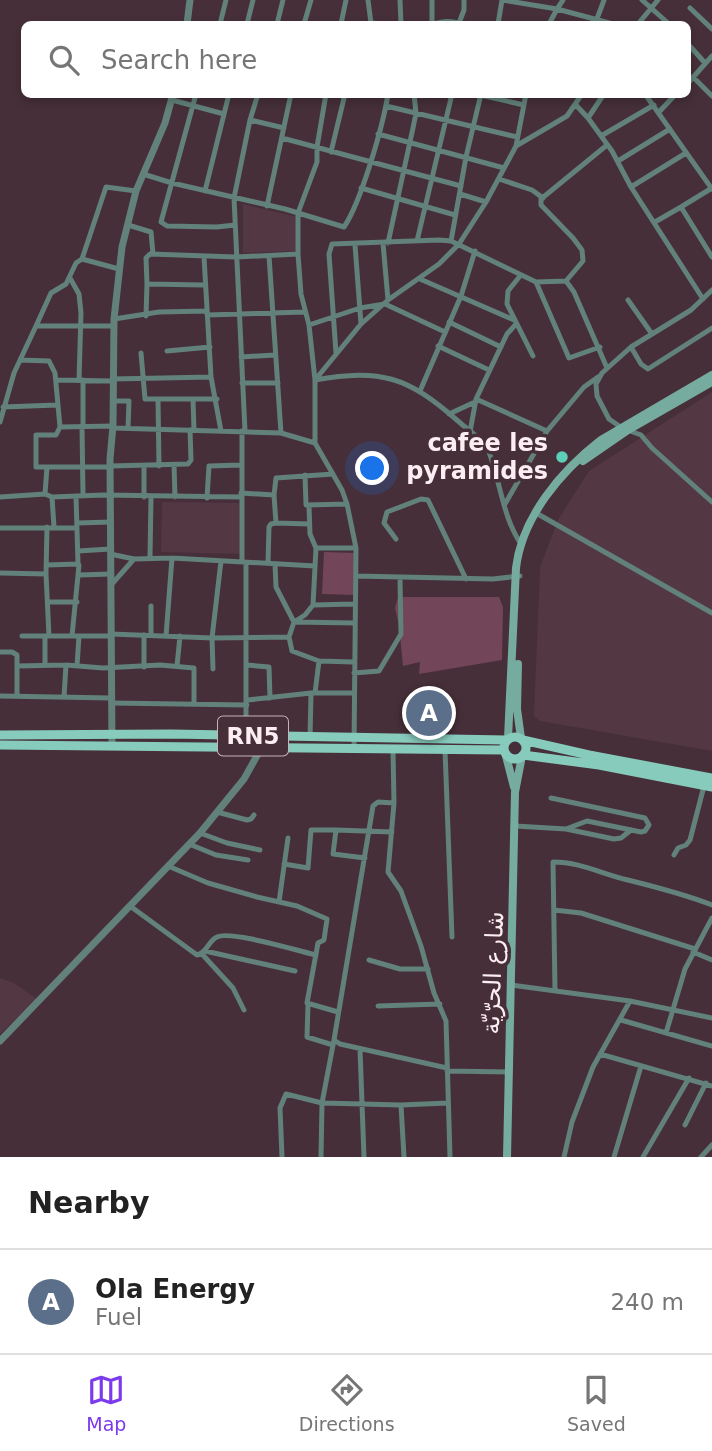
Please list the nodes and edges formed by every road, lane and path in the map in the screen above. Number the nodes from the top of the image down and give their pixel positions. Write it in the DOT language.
graph roads {
  1 [pos="190,0"];
  2 [pos="226,0"];
  3 [pos="253,0"];
  4 [pos="283,0"];
  5 [pos="311,0"];
  6 [pos="346,0"];
  7 [pos="368,0"];
  8 [pos="400,0"];
  9 [pos="432,0"];
  10 [pos="464,0"];
  11 [pos="502,0"];
  12 [pos="563,0"];
  13 [pos="604,0"];
  14 [pos="642,0"];
  15 [pos="658,0"];
  16 [pos="528,1"];
  17 [pos="652,6"];
  18 [pos="690,8"];
  19 [pos="557,9"];
  20 [pos="187,21"];
  21 [pos="221,21"];
  22 [pos="248,21"];
  23 [pos="278,21"];
  24 [pos="305,21"];
  25 [pos="342,21"];
  26 [pos="370,21"];
  27 [pos="401,21"];
  28 [pos="432,21"];
  29 [pos="462,21"];
  30 [pos="498,21"];
  31 [pos="551,21"];
  32 [pos="593,21"];
  33 [pos="596,21"];
  34 [pos="640,21"];
  35 [pos="666,21"];
  36 [pos="712,29"];
  37 [pos="691,47"];
  38 [pos="712,56"];
  39 [pos="705,63"];
  40 [pos="691,79"];
  41 [pos="691,81"];
  42 [pos="712,96"];
  43 [pos="172,98"];
  44 [pos="174,98"];
  45 [pos="195,98"];
  46 [pos="228,98"];
  47 [pos="257,98"];
  48 [pos="290,98"];
  49 [pos="325,98"];
  50 [pos="344,98"];
  51 [pos="387,98"];
  52 [pos="414,98"];
  53 [pos="451,98"];
  54 [pos="479,98"];
  55 [pos="492,98"];
  56 [pos="525,98"];
  57 [pos="579,98"];
  58 [pos="601,98"];
  59 [pos="648,98"];
  60 [pos="672,98"];
  61 [pos="575,104"];
  62 [pos="524,105"];
  63 [pos="654,105"];
  64 [pos="194,106"];
  65 [pos="386,106"];
  66 [pos="659,112"];
  67 [pos="416,113"];
  68 [pos="224,114"];
  69 [pos="588,118"];
  70 [pos="250,120"];
  71 [pos="447,120"];
  72 [pos="474,127"];
  73 [pos="284,128"];
  74 [pos="670,129"];
  75 [pos="378,134"];
  76 [pos="601,136"];
  77 [pos="517,137"];
  78 [pos="282,138"];
  79 [pos="410,143"];
  80 [pos="607,145"];
  81 [pos="516,146"];
  82 [pos="317,147"];
  83 [pos="440,150"];
  84 [pos="331,152"];
  85 [pos="687,153"];
  86 [pos="466,158"];
  87 [pos="618,161"];
  88 [pos="369,162"];
  89 [pos="504,168"];
  90 [pos="403,172"];
  91 [pos="143,174"];
  92 [pos="432,178"];
  93 [pos="499,179"];
  94 [pos="172,183"];
  95 [pos="461,186"];
  96 [pos="631,187"];
  97 [pos="361,188"];
  98 [pos="712,189"];
  99 [pos="136,191"];
  100 [pos="205,191"];
  101 [pos="460,194"];
  102 [pos="234,198"];
  103 [pos="543,198"];
  104 [pos="397,200"];
  105 [pos="486,202"];
  106 [pos="267,206"];
  107 [pos="681,206"];
  108 [pos="426,208"];
  109 [pos="298,213"];
  110 [pos="455,215"];
  111 [pos="655,222"];
  112 [pos="128,225"];
  113 [pos="235,225"];
  114 [pos="344,228"];
  115 [pos="417,241"];
  116 [pos="451,241"];
  117 [pos="340,243"];
  118 [pos="385,243"];
  119 [pos="459,244"];
  120 [pos="355,245"];
  121 [pos="475,251"];
  122 [pos="153,254"];
  123 [pos="298,254"];
  124 [pos="270,256"];
  125 [pos="204,257"];
  126 [pos="236,257"];
  127 [pos="712,257"];
  128 [pos="82,259"];
  129 [pos="119,269"];
  130 [pos="520,276"];
  131 [pos="70,278"];
  132 [pos="420,279"];
  133 [pos="566,281"];
  134 [pos="536,282"];
  135 [pos="147,284"];
  136 [pos="204,285"];
  137 [pos="712,290"];
  138 [pos="461,296"];
  139 [pos="704,299"];
  140 [pos="628,300"];
  141 [pos="387,302"];
  142 [pos="359,308"];
  143 [pos="305,312"];
  144 [pos="207,313"];
  145 [pos="272,313"];
  146 [pos="239,314"];
  147 [pos="146,316"];
  148 [pos="334,317"];
  149 [pos="114,322"];
  150 [pos="449,322"];
  151 [pos="515,322"];
  152 [pos="361,324"];
  153 [pos="80,325"];
  154 [pos="309,325"];
  155 [pos="36,326"];
  156 [pos="712,328"];
  157 [pos="445,332"];
  158 [pos="652,334"];
  159 [pos="439,346"];
  160 [pos="210,347"];
  161 [pos="500,347"];
  162 [pos="600,347"];
  163 [pos="631,347"];
  164 [pos="167,351"];
  165 [pos="141,353"];
  166 [pos="336,353"];
  167 [pos="275,355"];
  168 [pos="533,356"];
  169 [pos="241,357"];
  170 [pos="20,360"];
  171 [pos="607,368"];
  172 [pos="489,370"];
  173 [pos="144,377"];
  174 [pos="211,377"];
  175 [pos="598,377"];
  176 [pos="56,380"];
  177 [pos="81,380"];
  178 [pos="113,380"];
  179 [pos="315,380"];
  180 [pos="712,381"];
  181 [pos="242,383"];
  182 [pos="278,383"];
  183 [pos="419,391"];
  184 [pos="193,398"];
  185 [pos="159,399"];
  186 [pos="217,399"];
  187 [pos="113,401"];
  188 [pos="475,401"];
  189 [pos="57,405"];
  190 [pos="3,407"];
  191 [pos="449,414"];
  192 [pos="0,422"];
  193 [pos="83,426"];
  194 [pos="60,427"];
  195 [pos="113,427"];
  196 [pos="128,428"];
  197 [pos="158,429"];
  198 [pos="625,429"];
  199 [pos="192,430"];
  200 [pos="221,431"];
  201 [pos="244,431"];
  202 [pos="547,431"];
  203 [pos="470,432"];
  204 [pos="281,433"];
  205 [pos="315,443"];
  206 [pos="174,465"];
  207 [pos="241,465"];
  208 [pos="110,466"];
  209 [pos="144,466"];
  210 [pos="159,466"];
  211 [pos="47,467"];
  212 [pos="83,467"];
  213 [pos="333,474"];
  214 [pos="305,475"];
  215 [pos="46,494"];
  216 [pos="83,495"];
  217 [pos="241,495"];
  218 [pos="274,495"];
  219 [pos="76,496"];
  220 [pos="111,496"];
  221 [pos="0,497"];
  222 [pos="52,497"];
  223 [pos="148,497"];
  224 [pos="175,497"];
  225 [pos="207,498"];
  226 [pos="712,502"];
  227 [pos="347,504"];
  228 [pos="505,504"];
  229 [pos="309,506"];
  230 [pos="537,514"];
  231 [pos="111,522"];
  232 [pos="276,523"];
  233 [pos="309,524"];
  234 [pos="77,525"];
  235 [pos="50,527"];
  236 [pos="0,528"];
  237 [pos="396,539"];
  238 [pos="521,544"];
  239 [pos="316,548"];
  240 [pos="356,548"];
  241 [pos="78,551"];
  242 [pos="110,552"];
  243 [pos="150,558"];
  244 [pos="172,558"];
  245 [pos="134,559"];
  246 [pos="221,561"];
  247 [pos="244,562"];
  248 [pos="268,563"];
  249 [pos="78,564"];
  250 [pos="275,564"];
  251 [pos="46,565"];
  252 [pos="315,566"];
  253 [pos="0,573"];
  254 [pos="46,574"];
  255 [pos="111,574"];
  256 [pos="79,575"];
  257 [pos="356,576"];
  258 [pos="517,577"];
  259 [pos="400,578"];
  260 [pos="466,579"];
  261 [pos="111,584"];
  262 [pos="48,602"];
  263 [pos="77,602"];
  264 [pos="354,604"];
  265 [pos="313,605"];
  266 [pos="151,606"];
  267 [pos="712,613"];
  268 [pos="294,622"];
  269 [pos="355,623"];
  270 [pos="111,635"];
  271 [pos="147,635"];
  272 [pos="22,636"];
  273 [pos="47,636"];
  274 [pos="75,636"];
  275 [pos="166,636"];
  276 [pos="180,636"];
  277 [pos="289,637"];
  278 [pos="212,638"];
  279 [pos="245,638"];
  280 [pos="0,652"];
  281 [pos="319,661"];
  282 [pos="354,663"];
  283 [pos="45,665"];
  284 [pos="247,665"];
  285 [pos="17,666"];
  286 [pos="66,666"];
  287 [pos="77,666"];
  288 [pos="177,666"];
  289 [pos="144,667"];
  290 [pos="111,668"];
  291 [pos="213,669"];
  292 [pos="354,673"];
  293 [pos="313,693"];
  294 [pos="354,693"];
  295 [pos="0,696"];
  296 [pos="17,696"];
  297 [pos="64,697"];
  298 [pos="270,698"];
  299 [pos="111,701"];
  300 [pos="247,702"];
  301 [pos="194,704"];
  302 [pos="111,734"];
  303 [pos="0,735"];
  304 [pos="247,736"];
  305 [pos="268,736"];
  306 [pos="310,738"];
  307 [pos="354,738"];
  308 [pos="507,739"];
  309 [pos="522,739"];
  310 [pos="0,745"];
  311 [pos="112,746"];
  312 [pos="246,746"];
  313 [pos="262,748"];
  314 [pos="354,749"];
  315 [pos="393,750"];
  316 [pos="445,750"];
  317 [pos="505,753"];
  318 [pos="523,756"];
  319 [pos="712,778"];
  320 [pos="708,787"];
  321 [pos="515,790"];
  322 [pos="551,798"];
  323 [pos="394,803"];
  324 [pos="217,812"];
  325 [pos="254,815"];
  326 [pos="515,827"];
  327 [pos="566,829"];
  328 [pos="336,830"];
  329 [pos="631,830"];
  330 [pos="369,831"];
  331 [pos="392,832"];
  332 [pos="200,833"];
  333 [pos="288,838"];
  334 [pos="189,844"];
  335 [pos="260,850"];
  336 [pos="674,855"];
  337 [pos="365,858"];
  338 [pos="248,860"];
  339 [pos="284,864"];
  340 [pos="168,866"];
  341 [pos="279,902"];
  342 [pos="712,905"];
  343 [pos="130,906"];
  344 [pos="554,910"];
  345 [pos="712,918"];
  346 [pos="452,937"];
  347 [pos="694,951"];
  348 [pos="204,952"];
  349 [pos="316,955"];
  350 [pos="369,960"];
  351 [pos="712,960"];
  352 [pos="428,969"];
  353 [pos="295,971"];
  354 [pos="511,985"];
  355 [pos="555,991"];
  356 [pos="630,1001"];
  357 [pos="440,1004"];
  358 [pos="308,1005"];
  359 [pos="378,1006"];
  360 [pos="244,1010"];
  361 [pos="675,1010"];
  362 [pos="338,1012"];
  363 [pos="712,1018"];
  364 [pos="621,1020"];
  365 [pos="666,1033"];
  366 [pos="0,1041"];
  367 [pos="334,1043"];
  368 [pos="712,1046"];
  369 [pos="360,1049"];
  370 [pos="600,1054"];
  371 [pos="641,1066"];
  372 [pos="447,1070"];
  373 [pos="510,1072"];
  374 [pos="689,1078"];
  375 [pos="709,1084"];
  376 [pos="322,1103"];
  377 [pos="361,1103"];
  378 [pos="448,1103"];
  379 [pos="401,1105"];
  380 [pos="685,1125"];
  381 [pos="712,1145"];
  382 [pos="282,1157"];
  383 [pos="321,1157"];
  384 [pos="364,1157"];
  385 [pos="404,1157"];
  386 [pos="450,1157"];
  387 [pos="507,1157"];
  388 [pos="564,1157"];
  389 [pos="614,1157"];
  390 [pos="643,1157"];
  391 [pos="701,1157"];
  1 -- 20 [label="street"];
  2 -- 21 [label="street"];
  3 -- 22 [label="street"];
  4 -- 23 [label="street"];
  5 -- 24 [label="street"];
  6 -- 25 [label="street"];
  7 -- 26 [label="street"];
  8 -- 27 [label="street"];
  9 -- 28 [label="street"];
  10 -- 29 [label="street"];
  11 -- 16 [label="street"];
  11 -- 30 [label="street"];
  12 -- 19 [label="street"];
  13 -- 33 [label="street"];
  14 -- 17 [label="street"];
  15 -- 17 [label="street"];
  16 -- 19 [label="street"];
  17 -- 34 [label="street"];
  17 -- 35 [label="street"];
  18 -- 36 [label="street"];
  19 -- 31 [label="street"];
  19 -- 32 [label="street"];
  37 -- 39 [label="street"];
  38 -- 39 [label="street"];
  39 -- 40 [label="street"];
  41 -- 42 [label="street"];
  43 -- 91 [label="street"];
  44 -- 64 [label="street"];
  45 -- 64 [label="street"];
  46 -- 68 [label="street"];
  47 -- 70 [label="street"];
  48 -- 73 [label="street"];
  49 -- 82 [label="street"];
  50 -- 84 [label="street"];
  51 -- 65 [label="street"];
  52 -- 67 [label="street"];
  53 -- 71 [label="street"];
  54 -- 72 [label="street"];
  55 -- 62 [label="street"];
  56 -- 62 [label="street"];
  57 -- 61 [label="street"];
  58 -- 69 [label="street"];
  59 -- 63 [label="street"];
  60 -- 66 [label="street"];
  61 -- 69 [label="street"];
  61 -- 81 [label="street"];
  62 -- 77 [label="street"];
  63 -- 66 [label="street"];
  63 -- 76 [label="street"];
  64 -- 68 [label="street"];
  64 -- 94 [label="street"];
  65 -- 67 [label="street"];
  65 -- 75 [label="street"];
  66 -- 74 [label="street"];
  67 -- 71 [label="street"];
  67 -- 79 [label="street"];
  68 -- 100 [label="street"];
  69 -- 76 [label="street"];
  70 -- 73 [label="street"];
  70 -- 102 [label="street"];
  71 -- 72 [label="street"];
  71 -- 83 [label="street"];
  72 -- 77 [label="street"];
  72 -- 86 [label="street"];
  73 -- 78 [label="street"];
  74 -- 85 [label="street"];
  74 -- 87 [label="street"];
  75 -- 79 [label="street"];
  75 -- 88 [label="street"];
  76 -- 80 [label="street"];
  77 -- 81 [label="street"];
  78 -- 82 [label="street"];
  78 -- 106 [label="street"];
  79 -- 83 [label="street"];
  79 -- 90 [label="street"];
  80 -- 87 [label="street"];
  80 -- 103 [label="street"];
  81 -- 89 [label="street"];
  82 -- 84 [label="street"];
  82 -- 109 [label="street"];
  83 -- 86 [label="street"];
  83 -- 92 [label="street"];
  84 -- 88 [label="street"];
  85 -- 96 [label="street"];
  85 -- 98 [label="street"];
  86 -- 89 [label="street"];
  86 -- 95 [label="street"];
  87 -- 96 [label="street"];
  88 -- 90 [label="street"];
  88 -- 97 [label="street"];
  89 -- 93 [label="street"];
  90 -- 92 [label="street"];
  90 -- 104 [label="street"];
  91 -- 94 [label="street"];
  91 -- 99 [label="street"];
  92 -- 95 [label="street"];
  92 -- 108 [label="street"];
  93 -- 103 [label="street"];
  93 -- 105 [label="street"];
  94 -- 100 [label="street"];
  94 -- 113 [label="street"];
  95 -- 101 [label="street"];
  96 -- 111 [label="street"];
  97 -- 104 [label="street"];
  97 -- 114 [label="street"];
  98 -- 107 [label="street"];
  99 -- 112 [label="street"];
  99 -- 128 [label="street"];
  100 -- 102 [label="street"];
  101 -- 105 [label="street"];
  101 -- 110 [label="street"];
  102 -- 106 [label="street"];
  102 -- 113 [label="street"];
  103 -- 133 [label="street"];
  104 -- 108 [label="street"];
  104 -- 118 [label="street"];
  105 -- 119 [label="street"];
  106 -- 109 [label="street"];
  107 -- 111 [label="street"];
  107 -- 127 [label="street"];
  108 -- 110 [label="street"];
  108 -- 115 [label="street"];
  109 -- 114 [label="street"];
  109 -- 123 [label="street"];
  110 -- 116 [label="street"];
  111 -- 139 [label="street"];
  112 -- 122 [label="street"];
  112 -- 129 [label="street"];
  113 -- 126 [label="street"];
  114 -- 117 [label="street"];
  115 -- 116 [label="street"];
  115 -- 118 [label="street"];
  116 -- 119 [label="street"];
  117 -- 120 [label="street"];
  117 -- 148 [label="street"];
  118 -- 120 [label="street"];
  118 -- 141 [label="street"];
  119 -- 121 [label="street"];
  119 -- 132 [label="street"];
  120 -- 142 [label="street"];
  121 -- 130 [label="street"];
  121 -- 138 [label="street"];
  122 -- 125 [label="street"];
  122 -- 135 [label="street"];
  123 -- 124 [label="street"];
  123 -- 143 [label="street"];
  124 -- 126 [label="street"];
  124 -- 145 [label="street"];
  125 -- 126 [label="street"];
  125 -- 136 [label="street"];
  126 -- 146 [label="street"];
  128 -- 129 [label="street"];
  128 -- 131 [label="street"];
  129 -- 149 [label="street"];
  130 -- 134 [label="street"];
  130 -- 151 [label="street"];
  131 -- 153 [label="street"];
  131 -- 155 [label="street"];
  132 -- 138 [label="street"];
  132 -- 141 [label="street"];
  133 -- 134 [label="street"];
  133 -- 162 [label="street"];
  134 -- 162 [label="street"];
  135 -- 136 [label="street"];
  135 -- 147 [label="street"];
  136 -- 144 [label="street"];
  137 -- 139 [label="street"];
  138 -- 150 [label="street"];
  138 -- 151 [label="street"];
  139 -- 158 [label="street"];
  140 -- 158 [label="street"];
  141 -- 142 [label="street"];
  141 -- 152 [label="street"];
  141 -- 157 [label="street"];
  142 -- 148 [label="street"];
  142 -- 152 [label="street"];
  143 -- 145 [label="street"];
  143 -- 154 [label="street"];
  144 -- 146 [label="street"];
  144 -- 147 [label="street"];
  144 -- 160 [label="street"];
  145 -- 146 [label="street"];
  145 -- 167 [label="street"];
  146 -- 169 [label="street"];
  147 -- 149 [label="street"];
  148 -- 154 [label="street"];
  148 -- 166 [label="street"];
  149 -- 153 [label="street"];
  149 -- 178 [label="street"];
  150 -- 157 [label="street"];
  150 -- 161 [label="street"];
  151 -- 161 [label="street"];
  151 -- 168 [label="street"];
  152 -- 166 [label="street"];
  153 -- 155 [label="street"];
  153 -- 177 [label="street"];
  154 -- 179 [label="street"];
  155 -- 170 [label="street"];
  156 -- 163 [label="street"];
  157 -- 159 [label="street"];
  158 -- 163 [label="street"];
  159 -- 172 [label="street"];
  159 -- 183 [label="street"];
  160 -- 164 [label="street"];
  160 -- 174 [label="street"];
  161 -- 172 [label="street"];
  162 -- 171 [label="street"];
  163 -- 171 [label="street"];
  165 -- 173 [label="street"];
  166 -- 179 [label="street"];
  167 -- 169 [label="street"];
  167 -- 182 [label="street"];
  169 -- 181 [label="street"];
  170 -- 176 [label="street"];
  170 -- 190 [label="street"];
  171 -- 175 [label="street"];
  172 -- 188 [label="street"];
  173 -- 174 [label="street"];
  173 -- 178 [label="street"];
  173 -- 185 [label="street"];
  174 -- 186 [label="street"];
  175 -- 198 [label="street"];
  175 -- 202 [label="street"];
  176 -- 177 [label="street"];
  176 -- 189 [label="street"];
  177 -- 178 [label="street"];
  177 -- 193 [label="street"];
  178 -- 187 [label="street"];
  179 -- 183 [label="street"];
  179 -- 205 [label="street"];
  180 -- 198 [label="main road"];
  181 -- 182 [label="street"];
  181 -- 201 [label="street"];
  182 -- 204 [label="street"];
  183 -- 191 [label="street"];
  184 -- 185 [label="street"];
  184 -- 186 [label="street"];
  184 -- 199 [label="street"];
  185 -- 197 [label="street"];
  186 -- 200 [label="street"];
  187 -- 195 [label="street"];
  187 -- 196 [label="street"];
  188 -- 191 [label="street"];
  188 -- 202 [label="street"];
  188 -- 203 [label="street"];
  189 -- 190 [label="street"];
  189 -- 194 [label="street"];
  190 -- 192 [label="street"];
  191 -- 203 [label="street"];
  193 -- 194 [label="street"];
  193 -- 195 [label="street"];
  193 -- 212 [label="street"];
  194 -- 211 [label="street"];
  195 -- 196 [label="street"];
  195 -- 208 [label="street"];
  196 -- 197 [label="street"];
  197 -- 199 [label="street"];
  197 -- 210 [label="street"];
  198 -- 226 [label="street"];
  198 -- 230 [label="main road"];
  199 -- 200 [label="street"];
  199 -- 206 [label="street"];
  200 -- 201 [label="street"];
  201 -- 204 [label="street"];
  201 -- 207 [label="street"];
  202 -- 228 [label="street"];
  203 -- 228 [label="street"];
  204 -- 205 [label="street"];
  205 -- 213 [label="street"];
  206 -- 210 [label="street"];
  206 -- 224 [label="street"];
  207 -- 217 [label="street"];
  207 -- 225 [label="street"];
  208 -- 209 [label="street"];
  208 -- 212 [label="street"];
  208 -- 220 [label="street"];
  209 -- 210 [label="street"];
  209 -- 223 [label="street"];
  211 -- 212 [label="street"];
  211 -- 215 [label="street"];
  212 -- 216 [label="street"];
  213 -- 214 [label="street"];
  213 -- 227 [label="street"];
  214 -- 218 [label="street"];
  214 -- 229 [label="street"];
  215 -- 221 [label="street"];
  215 -- 222 [label="street"];
  216 -- 219 [label="street"];
  216 -- 220 [label="street"];
  217 -- 218 [label="street"];
  217 -- 225 [label="street"];
  217 -- 247 [label="street"];
  218 -- 232 [label="street"];
  219 -- 222 [label="street"];
  219 -- 234 [label="street"];
  220 -- 223 [label="street"];
  220 -- 231 [label="street"];
  222 -- 235 [label="street"];
  223 -- 224 [label="street"];
  223 -- 243 [label="street"];
  224 -- 225 [label="street"];
  227 -- 229 [label="street"];
  227 -- 240 [label="street"];
  228 -- 238 [label="street"];
  229 -- 233 [label="street"];
  230 -- 238 [label="main road"];
  230 -- 258 [label="main road"];
  230 -- 267 [label="street"];
  231 -- 234 [label="street"];
  231 -- 242 [label="street"];
  232 -- 233 [label="street"];
  232 -- 248 [label="street"];
  233 -- 239 [label="street"];
  234 -- 235 [label="street"];
  234 -- 241 [label="street"];
  235 -- 236 [label="street"];
  235 -- 251 [label="street"];
  237 -- 260 [label="street"];
  238 -- 258 [label="main road"];
  239 -- 240 [label="street"];
  239 -- 252 [label="street"];
  240 -- 257 [label="street"];
  241 -- 242 [label="street"];
  241 -- 249 [label="street"];
  242 -- 245 [label="street"];
  242 -- 255 [label="street"];
  243 -- 244 [label="street"];
  243 -- 245 [label="street"];
  244 -- 246 [label="street"];
  244 -- 275 [label="street"];
  245 -- 261 [label="street"];
  246 -- 247 [label="street"];
  246 -- 278 [label="street"];
  247 -- 248 [label="street"];
  247 -- 279 [label="street"];
  248 -- 250 [label="street"];
  249 -- 251 [label="street"];
  249 -- 256 [label="street"];
  250 -- 252 [label="street"];
  250 -- 268 [label="street"];
  251 -- 254 [label="street"];
  252 -- 265 [label="street"];
  253 -- 254 [label="street"];
  254 -- 262 [label="street"];
  255 -- 256 [label="street"];
  255 -- 261 [label="street"];
  256 -- 263 [label="street"];
  257 -- 259 [label="street"];
  257 -- 264 [label="street"];
  258 -- 260 [label="street"];
  258 -- 308 [label="main road"];
  258 -- 309 [label="main road"];
  259 -- 260 [label="street"];
  259 -- 292 [label="street"];
  261 -- 270 [label="street"];
  262 -- 263 [label="street"];
  262 -- 273 [label="street"];
  263 -- 274 [label="street"];
  264 -- 265 [label="street"];
  264 -- 269 [label="street"];
  265 -- 268 [label="street"];
  266 -- 271 [label="street"];
  268 -- 269 [label="street"];
  268 -- 277 [label="street"];
  269 -- 282 [label="street"];
  270 -- 271 [label="street"];
  270 -- 274 [label="street"];
  270 -- 290 [label="street"];
  271 -- 275 [label="street"];
  271 -- 289 [label="street"];
  272 -- 273 [label="street"];
  273 -- 274 [label="street"];
  273 -- 283 [label="street"];
  274 -- 287 [label="street"];
  275 -- 276 [label="street"];
  276 -- 278 [label="street"];
  276 -- 288 [label="street"];
  277 -- 279 [label="street"];
  277 -- 281 [label="street"];
  278 -- 279 [label="street"];
  278 -- 291 [label="street"];
  279 -- 284 [label="street"];
  280 -- 285 [label="street"];
  281 -- 282 [label="street"];
  281 -- 293 [label="street"];
  282 -- 292 [label="street"];
  283 -- 285 [label="street"];
  283 -- 286 [label="street"];
  284 -- 298 [label="street"];
  284 -- 300 [label="street"];
  285 -- 296 [label="street"];
  286 -- 287 [label="street"];
  286 -- 297 [label="street"];
  287 -- 290 [label="street"];
  288 -- 289 [label="street"];
  288 -- 301 [label="street"];
  289 -- 290 [label="street"];
  290 -- 299 [label="street"];
  292 -- 294 [label="street"];
  293 -- 294 [label="street"];
  293 -- 298 [label="street"];
  293 -- 306 [label="street"];
  294 -- 307 [label="street"];
  295 -- 296 [label="street"];
  296 -- 297 [label="street"];
  297 -- 299 [label="street"];
  298 -- 300 [label="street"];
  299 -- 301 [label="street"];
  299 -- 302 [label="street"];
  300 -- 301 [label="street"];
  300 -- 304 [label="street"];
  302 -- 303 [label="main road, RN5"];
  302 -- 304 [label="main road, RN5"];
  302 -- 311 [label="street"];
  304 -- 305 [label="main road, RN5"];
  304 -- 312 [label="street"];
  305 -- 306 [label="main road, RN5"];
  305 -- 313 [label="street"];
  306 -- 307 [label="main road, RN5"];
  307 -- 308 [label="main road, RN5"];
  307 -- 314 [label="street"];
  308 -- 309 [label="main road"];
  308 -- 317 [label="main road"];
  309 -- 318 [label="main road"];
  309 -- 319 [label="main road"];
  310 -- 311 [label="main road, RN5"];
  311 -- 312 [label="main road, RN5"];
  312 -- 313 [label="main road, RN5"];
  313 -- 314 [label="main road, RN5"];
  313 -- 324 [label="street"];
  314 -- 315 [label="main road, RN5"];
  315 -- 316 [label="main road, RN5"];
  315 -- 323 [label="street"];
  316 -- 317 [label="main road, RN5"];
  316 -- 346 [label="street"];
  317 -- 318 [label="main road"];
  317 -- 321 [label="main road, شارع الحرّيّة"];
  318 -- 320 [label="main road"];
  318 -- 321 [label="main road, شارع الحرّيّة"];
  320 -- 336 [label="street"];
  321 -- 326 [label="main road, شارع الحرّيّة"];
  322 -- 329 [label="street"];
  323 -- 330 [label="street"];
  323 -- 331 [label="street"];
  324 -- 325 [label="street"];
  324 -- 332 [label="street"];
  326 -- 327 [label="street"];
  326 -- 354 [label="main road, شارع الحرّيّة"];
  327 -- 329 [label="street"];
  327 -- 329 [label="street"];
  328 -- 330 [label="street"];
  328 -- 337 [label="street"];
  328 -- 339 [label="street"];
  330 -- 331 [label="street"];
  330 -- 337 [label="street"];
  331 -- 352 [label="street"];
  332 -- 334 [label="street"];
  332 -- 335 [label="street"];
  333 -- 339 [label="street"];
  334 -- 338 [label="street"];
  334 -- 340 [label="street"];
  337 -- 362 [label="street"];
  339 -- 341 [label="street"];
  340 -- 341 [label="street"];
  340 -- 343 [label="street"];
  341 -- 349 [label="street"];
  342 -- 344 [label="street"];
  343 -- 348 [label="street"];
  343 -- 366 [label="street"];
  344 -- 347 [label="street"];
  344 -- 355 [label="street"];
  345 -- 347 [label="street"];
  347 -- 351 [label="street"];
  347 -- 361 [label="street"];
  348 -- 349 [label="street"];
  348 -- 353 [label="street"];
  348 -- 360 [label="street"];
  349 -- 358 [label="street"];
  350 -- 352 [label="street"];
  352 -- 357 [label="street"];
  354 -- 355 [label="street"];
  354 -- 373 [label="main road, شارع الحرّيّة"];
  355 -- 356 [label="street"];
  356 -- 361 [label="street"];
  356 -- 364 [label="street"];
  357 -- 359 [label="street"];
  357 -- 372 [label="street"];
  358 -- 362 [label="street"];
  358 -- 367 [label="street"];
  361 -- 363 [label="street"];
  361 -- 365 [label="street"];
  362 -- 367 [label="street"];
  364 -- 365 [label="street"];
  364 -- 370 [label="street"];
  365 -- 368 [label="street"];
  367 -- 369 [label="street"];
  367 -- 376 [label="street"];
  369 -- 372 [label="street"];
  369 -- 377 [label="street"];
  370 -- 371 [label="street"];
  370 -- 388 [label="street"];
  371 -- 374 [label="street"];
  371 -- 389 [label="street"];
  372 -- 373 [label="street"];
  372 -- 378 [label="street"];
  373 -- 387 [label="main road, شارع الحرّيّة"];
  374 -- 375 [label="street"];
  374 -- 390 [label="street"];
  375 -- 380 [label="street"];
  376 -- 377 [label="street"];
  376 -- 382 [label="street"];
  376 -- 383 [label="street"];
  377 -- 379 [label="street"];
  377 -- 384 [label="street"];
  378 -- 379 [label="street"];
  378 -- 386 [label="street"];
  379 -- 385 [label="street"];
  381 -- 391 [label="street"];
}
